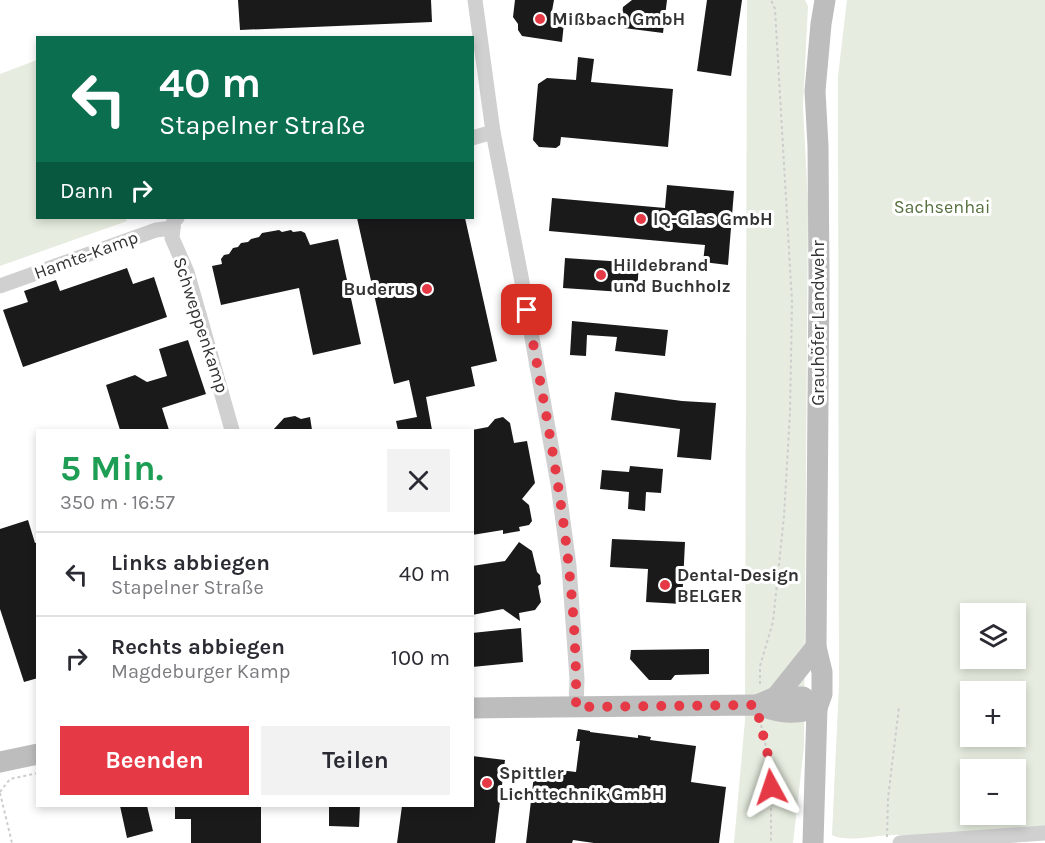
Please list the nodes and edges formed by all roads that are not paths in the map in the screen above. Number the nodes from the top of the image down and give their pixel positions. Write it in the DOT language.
graph roads {
  1 [pos="475,0"];
  2 [pos="825,0"];
  3 [pos="493,132"];
  4 [pos="474,137"];
  5 [pos="175,222"];
  6 [pos="0,285"];
  7 [pos="232,429"];
  8 [pos="816,647"];
  9 [pos="764,698"];
  10 [pos="576,707"];
  11 [pos="474,708"];
  12 [pos="817,708"];
  13 [pos="36,754"];
  14 [pos="0,762"];
  15 [pos="1045,833"];
  16 [pos="813,843"];
  17 [pos="900,843"];
  1 -- 3 [label="street"];
  2 -- 8 [label="street, Grauhöfer Landwehr"];
  3 -- 4 [label="street"];
  3 -- 10 [label="street"];
  5 -- 6 [label="street, Hamte-Kamp"];
  5 -- 7 [label="street, Schweppenkamp"];
  8 -- 9 [label="street"];
  8 -- 12 [label="street, Grauhöfer Landwehr"];
  9 -- 10 [label="street"];
  9 -- 12 [label="street"];
  10 -- 11 [label="street"];
  12 -- 16 [label="street, Grauhöfer Landwehr"];
  13 -- 14 [label="street"];
  15 -- 17 [label="street"];
}
